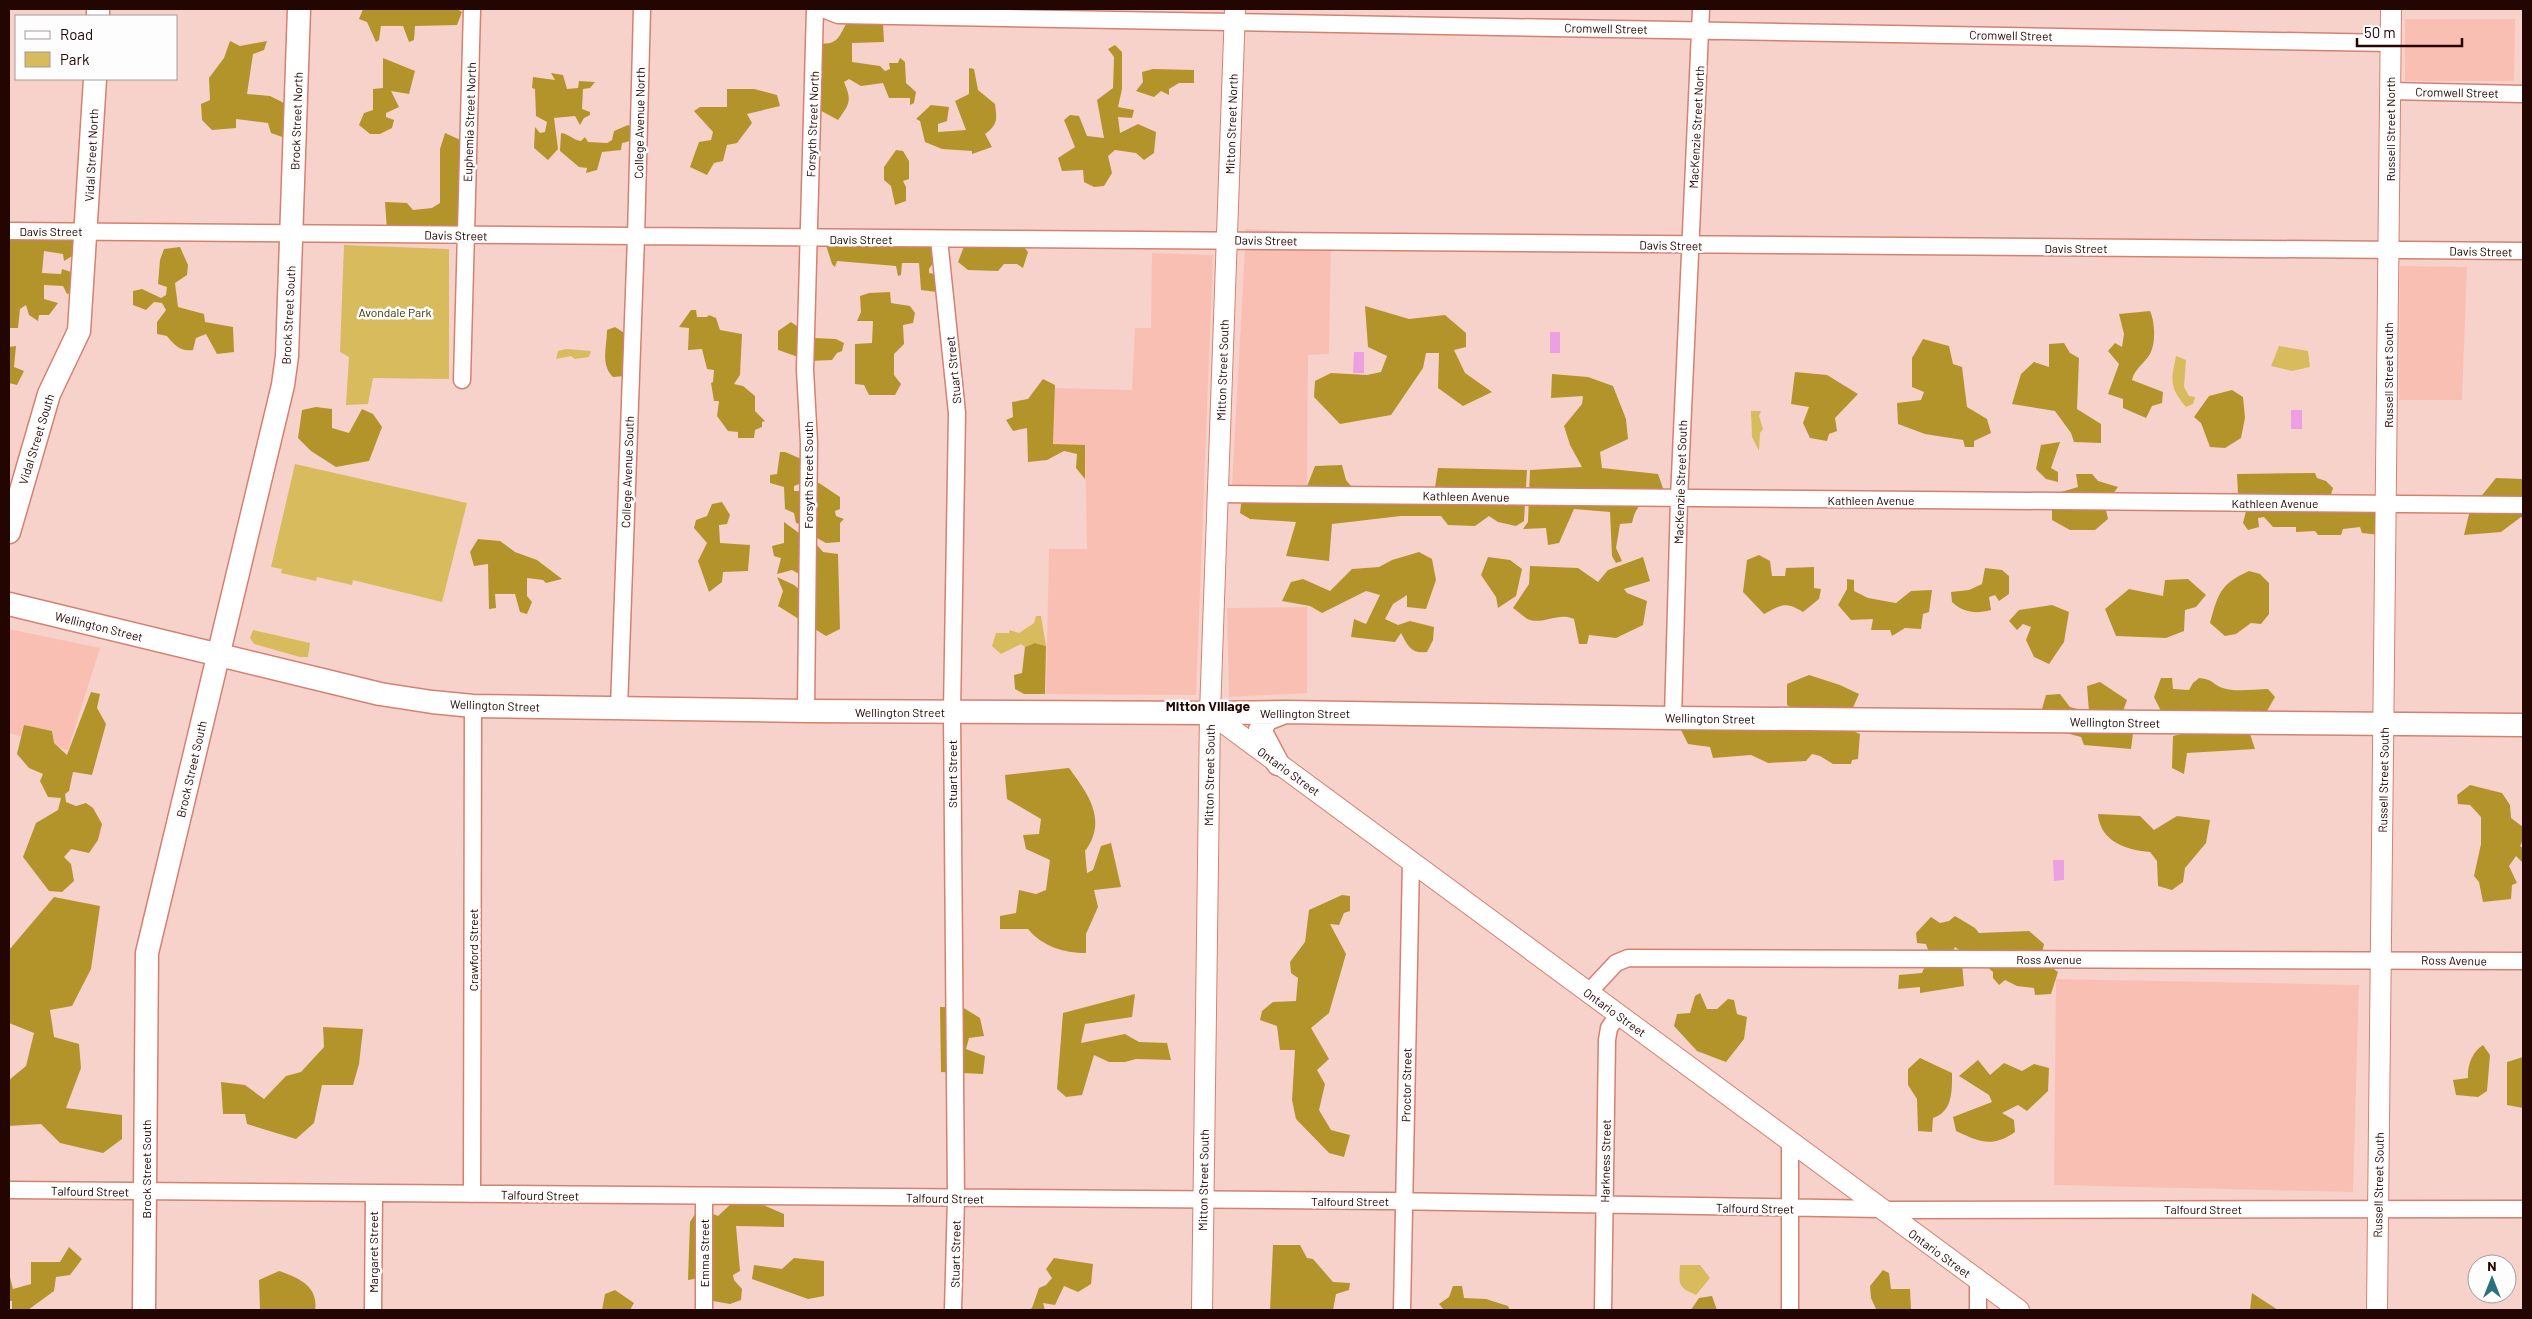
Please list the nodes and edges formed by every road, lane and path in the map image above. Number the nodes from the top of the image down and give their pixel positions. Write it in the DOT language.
graph roads {
  1 [pos="299,9"];
  2 [pos="472,9"];
  3 [pos="642,9"];
  4 [pos="815,9"];
  5 [pos="823,9"];
  6 [pos="1701,9"];
  7 [pos="2391,9"];
  8 [pos="1235,15"];
  9 [pos="1700,29"];
  10 [pos="2390,43"];
  11 [pos="95,80"];
  12 [pos="2390,91"];
  13 [pos="2523,94"];
  14 [pos="9,231"];
  15 [pos="87,231"];
  16 [pos="292,233"];
  17 [pos="465,235"];
  18 [pos="636,237"];
  19 [pos="809,238"];
  20 [pos="940,239"];
  21 [pos="1227,239"];
  22 [pos="1690,246"];
  23 [pos="2389,250"];
  24 [pos="2523,252"];
  25 [pos="462,380"];
  26 [pos="1218,494"];
  27 [pos="1679,499"];
  28 [pos="2386,504"];
  29 [pos="2523,504"];
  30 [pos="9,532"];
  31 [pos="9,604"];
  32 [pos="217,655"];
  33 [pos="473,706"];
  34 [pos="619,708"];
  35 [pos="806,711"];
  36 [pos="952,712"];
  37 [pos="1285,712"];
  38 [pos="1210,713"];
  39 [pos="1673,718"];
  40 [pos="2383,724"];
  41 [pos="2523,725"];
  42 [pos="1278,764"];
  43 [pos="1411,860"];
  44 [pos="2380,959"];
  45 [pos="2523,961"];
  46 [pos="1588,993"];
  47 [pos="1618,1015"];
  48 [pos="1790,1141"];
  49 [pos="9,1190"];
  50 [pos="146,1192"];
  51 [pos="374,1193"];
  52 [pos="472,1194"];
  53 [pos="704,1196"];
  54 [pos="956,1198"];
  55 [pos="1202,1201"];
  56 [pos="1403,1202"];
  57 [pos="1604,1206"];
  58 [pos="2378,1208"];
  59 [pos="1790,1209"];
  60 [pos="1882,1210"];
  61 [pos="2523,1210"];
  62 [pos="1978,1281"];
  63 [pos="144,1310"];
  64 [pos="373,1310"];
  65 [pos="704,1310"];
  66 [pos="953,1310"];
  67 [pos="1202,1310"];
  68 [pos="1402,1310"];
  69 [pos="1603,1310"];
  70 [pos="1790,1310"];
  71 [pos="1978,1310"];
  72 [pos="2019,1310"];
  73 [pos="2377,1310"];
  1 -- 16 [label="main road, Brock Street North"];
  2 -- 17 [label="street, Euphemia Street North"];
  3 -- 18 [label="street, College Avenue North"];
  4 -- 19 [label="street, Forsyth Street North"];
  5 -- 8 [label="street, Cromwell Street"];
  6 -- 9 [label="street, MacKenzie Street North"];
  7 -- 10 [label="street, Russell Street North"];
  8 -- 9 [label="street, Cromwell Street"];
  8 -- 21 [label="street, Mitton Street North"];
  9 -- 10 [label="street, Cromwell Street"];
  9 -- 22 [label="street, MacKenzie Street North"];
  10 -- 12 [label="street, Russell Street North"];
  11 -- 15 [label="main road, Vidal Street North"];
  12 -- 13 [label="street, Cromwell Street"];
  12 -- 23 [label="street, Russell Street North"];
  14 -- 15 [label="street, Davis Street"];
  15 -- 16 [label="street, Davis Street"];
  15 -- 30 [label="main road, Vidal Street South"];
  16 -- 17 [label="street, Davis Street"];
  16 -- 32 [label="main road, Brock Street South"];
  17 -- 18 [label="street, Davis Street"];
  17 -- 25 [label="street, Euphemia Street North"];
  18 -- 19 [label="street, Davis Street"];
  18 -- 34 [label="street, College Avenue South"];
  19 -- 20 [label="street, Davis Street"];
  19 -- 35 [label="street, Forsyth Street South"];
  20 -- 21 [label="street, Davis Street"];
  20 -- 36 [label="street, Stuart Street"];
  21 -- 22 [label="street, Davis Street"];
  21 -- 26 [label="street, Mitton Street South"];
  22 -- 23 [label="street, Davis Street"];
  22 -- 27 [label="street, MacKenzie Street South"];
  23 -- 24 [label="street, Davis Street"];
  23 -- 28 [label="street, Russell Street South"];
  26 -- 27 [label="street, Kathleen Avenue"];
  26 -- 38 [label="street, Mitton Street South"];
  27 -- 28 [label="street, Kathleen Avenue"];
  27 -- 39 [label="street, MacKenzie Street South"];
  28 -- 29 [label="street, Kathleen Avenue"];
  28 -- 40 [label="street, Russell Street South"];
  31 -- 32 [label="main road, Wellington Street"];
  32 -- 33 [label="main road, Wellington Street"];
  32 -- 50 [label="main road, Brock Street South"];
  33 -- 34 [label="main road, Wellington Street"];
  33 -- 52 [label="street, Crawford Street"];
  34 -- 35 [label="main road, Wellington Street"];
  35 -- 36 [label="main road, Wellington Street"];
  36 -- 38 [label="main road, Wellington Street"];
  36 -- 54 [label="street, Stuart Street"];
  37 -- 38 [label="main road, Wellington Street"];
  37 -- 39 [label="main road, Wellington Street"];
  37 -- 42 [label="main road"];
  38 -- 42 [label="street, Ontario Street"];
  38 -- 55 [label="street, Mitton Street South"];
  39 -- 40 [label="main road, Wellington Street"];
  40 -- 41 [label="main road, Wellington Street"];
  40 -- 44 [label="street, Russell Street South"];
  42 -- 43 [label="street, Ontario Street"];
  43 -- 46 [label="street, Ontario Street"];
  43 -- 56 [label="street, Proctor Street"];
  44 -- 45 [label="street, Ross Avenue"];
  44 -- 46 [label="street, Ross Avenue"];
  44 -- 58 [label="street, Russell Street South"];
  46 -- 47 [label="street, Ontario Street"];
  47 -- 48 [label="street, Ontario Street"];
  47 -- 57 [label="street, Harkness Street"];
  48 -- 59 [label="street"];
  48 -- 60 [label="street, Ontario Street"];
  49 -- 50 [label="street, Talfourd Street"];
  50 -- 51 [label="street, Talfourd Street"];
  50 -- 63 [label="main road, Brock Street South"];
  51 -- 52 [label="street, Talfourd Street"];
  51 -- 64 [label="street, Margaret Street"];
  52 -- 53 [label="street, Talfourd Street"];
  53 -- 54 [label="street, Talfourd Street"];
  53 -- 65 [label="street, Emma Street"];
  54 -- 55 [label="street, Talfourd Street"];
  54 -- 66 [label="street, Stuart Street"];
  55 -- 56 [label="street, Talfourd Street"];
  55 -- 67 [label="street, Mitton Street South"];
  56 -- 57 [label="street, Talfourd Street"];
  56 -- 68 [label="street, Proctor Street"];
  57 -- 59 [label="street, Talfourd Street"];
  57 -- 69 [label="street, Harkness Street"];
  58 -- 60 [label="street, Talfourd Street"];
  58 -- 61 [label="street, Talfourd Street"];
  58 -- 73 [label="street, Russell Street South"];
  59 -- 60 [label="street, Talfourd Street"];
  59 -- 70 [label="street"];
  60 -- 62 [label="street, Ontario Street"];
  62 -- 71 [label="street"];
  62 -- 72 [label="street, Ontario Street"];
}
